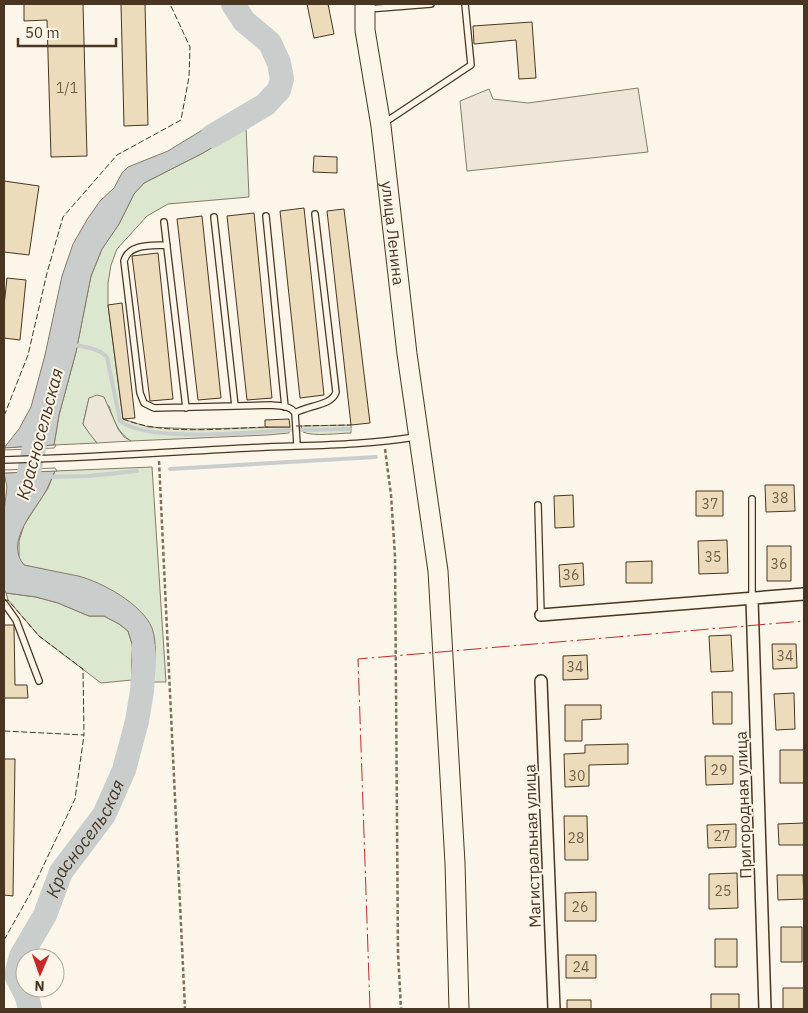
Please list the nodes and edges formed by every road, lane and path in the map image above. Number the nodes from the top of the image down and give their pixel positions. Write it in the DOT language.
graph roads {
  1 [pos="431,4"];
  2 [pos="465,4"];
  3 [pos="362,5"];
  4 [pos="380,126"];
  5 [pos="314,214"];
  6 [pos="266,216"];
  7 [pos="214,217"];
  8 [pos="164,222"];
  9 [pos="167,245"];
  10 [pos="235,406"];
  11 [pos="286,407"];
  12 [pos="186,408"];
  13 [pos="295,413"];
  14 [pos="420,436"];
  15 [pos="384,442"];
  16 [pos="297,445"];
  17 [pos="159,453"];
  18 [pos="4,460"];
  19 [pos="752,500"];
  20 [pos="538,505"];
  21 [pos="804,594"];
  22 [pos="752,599"];
  23 [pos="4,603"];
  24 [pos="540,614"];
  25 [pos="39,681"];
  26 [pos="541,681"];
  27 [pos="185,1009"];
  28 [pos="401,1009"];
  29 [pos="459,1009"];
  30 [pos="554,1009"];
  31 [pos="765,1009"];
  1 -- 3 [label="lane"];
  2 -- 4 [label="lane"];
  3 -- 4 [label="main road, улица Ленина"];
  4 -- 14 [label="main road, улица Ленина"];
  5 -- 13 [label="lane"];
  6 -- 11 [label="lane"];
  7 -- 10 [label="lane"];
  8 -- 9 [label="lane"];
  9 -- 12 [label="lane"];
  9 -- 12 [label="lane"];
  10 -- 11 [label="lane"];
  10 -- 12 [label="lane"];
  11 -- 13 [label="lane"];
  13 -- 16 [label="lane"];
  14 -- 15 [label="lane"];
  14 -- 29 [label="main road, улица Ленина"];
  15 -- 16 [label="lane"];
  15 -- 28 [label="path"];
  16 -- 17 [label="lane"];
  17 -- 18 [label="lane"];
  17 -- 27 [label="path"];
  19 -- 22 [label="lane"];
  20 -- 24 [label="lane"];
  21 -- 22 [label="street"];
  22 -- 24 [label="street"];
  22 -- 31 [label="street, Пригородная улица"];
  23 -- 25 [label="lane"];
  26 -- 30 [label="street, Магистральная улица"];
}
